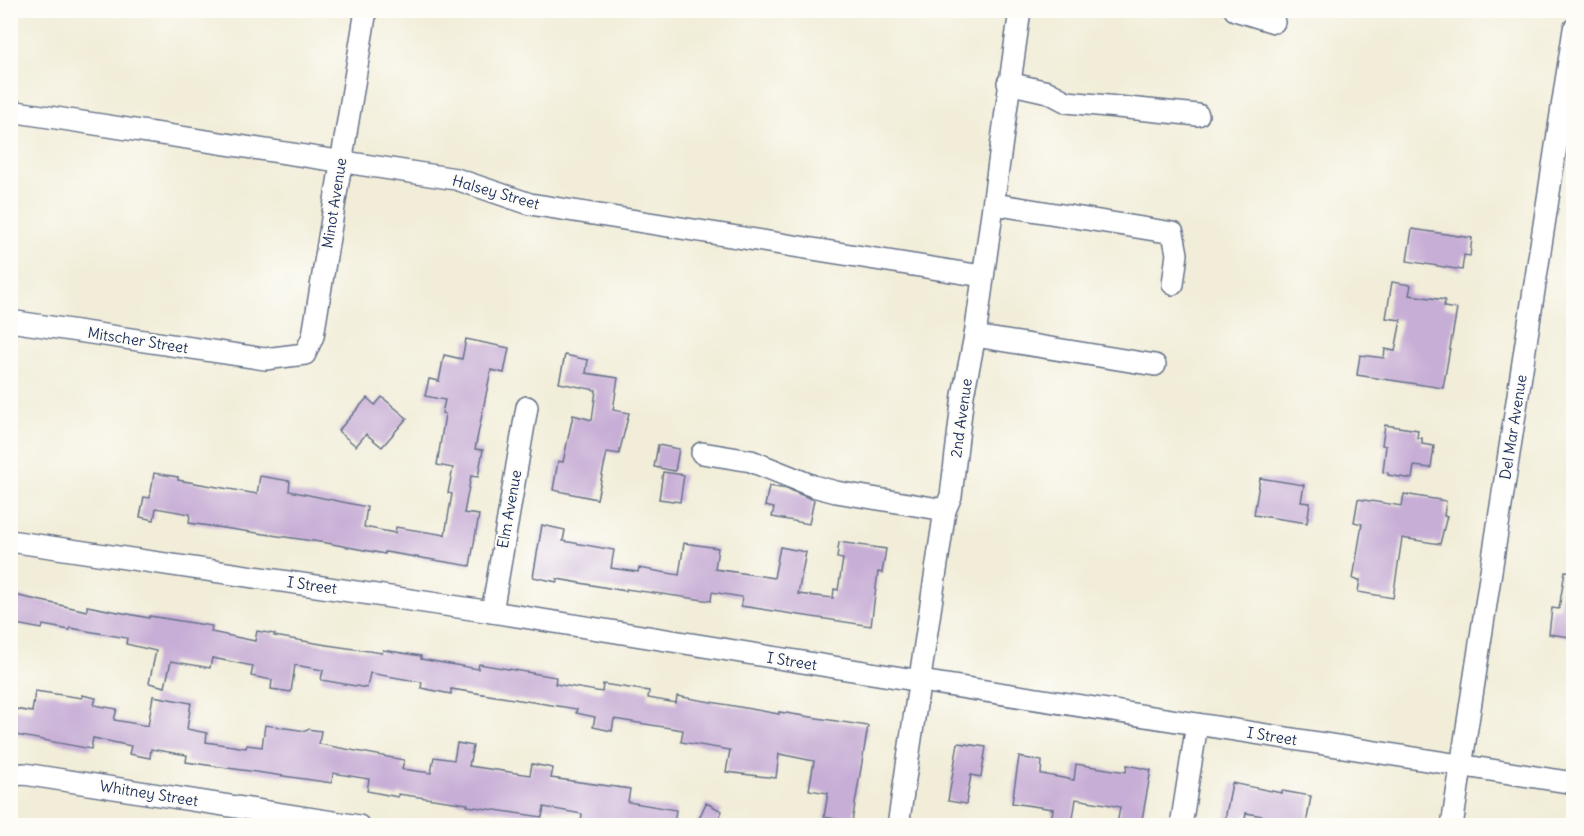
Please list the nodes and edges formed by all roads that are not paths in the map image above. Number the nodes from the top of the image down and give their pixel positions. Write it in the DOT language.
graph roads {
  1 [pos="366,10"];
  2 [pos="1020,10"];
  3 [pos="1235,10"];
  4 [pos="1274,22"];
  5 [pos="1574,29"];
  6 [pos="1008,83"];
  7 [pos="10,111"];
  8 [pos="1197,115"];
  9 [pos="341,162"];
  10 [pos="994,204"];
  11 [pos="982,276"];
  12 [pos="1173,284"];
  13 [pos="10,321"];
  14 [pos="975,336"];
  15 [pos="266,359"];
  16 [pos="1155,365"];
  17 [pos="527,407"];
  18 [pos="702,453"];
  19 [pos="945,510"];
  20 [pos="10,541"];
  21 [pos="492,612"];
  22 [pos="921,681"];
  23 [pos="1197,724"];
  24 [pos="1462,767"];
  25 [pos="10,775"];
  26 [pos="1574,783"];
  27 [pos="359,825"];
  28 [pos="898,825"];
  29 [pos="1181,825"];
  30 [pos="1452,825"];
  1 -- 9 [label="street, Minot Avenue"];
  2 -- 6 [label="street, 2nd Avenue"];
  3 -- 4 [label="street"];
  5 -- 24 [label="street, Del Mar Avenue"];
  6 -- 8 [label="street"];
  6 -- 10 [label="street, 2nd Avenue"];
  7 -- 9 [label="street, Halsey Street"];
  9 -- 11 [label="street, Halsey Street"];
  9 -- 15 [label="street, Minot Avenue"];
  10 -- 11 [label="street, 2nd Avenue"];
  10 -- 12 [label="street"];
  11 -- 14 [label="street, 2nd Avenue"];
  13 -- 15 [label="street, Mitscher Street"];
  14 -- 16 [label="street"];
  14 -- 19 [label="street, 2nd Avenue"];
  17 -- 21 [label="street, Elm Avenue"];
  18 -- 19 [label="street"];
  19 -- 22 [label="street, 2nd Avenue"];
  20 -- 21 [label="street, I Street"];
  21 -- 22 [label="street, I Street"];
  22 -- 23 [label="street, I Street"];
  22 -- 28 [label="street, 2nd Avenue"];
  23 -- 24 [label="street, I Street"];
  23 -- 29 [label="street"];
  24 -- 26 [label="street, I Street"];
  24 -- 30 [label="street, Del Mar Avenue"];
  25 -- 27 [label="street, Whitney Street"];
}
